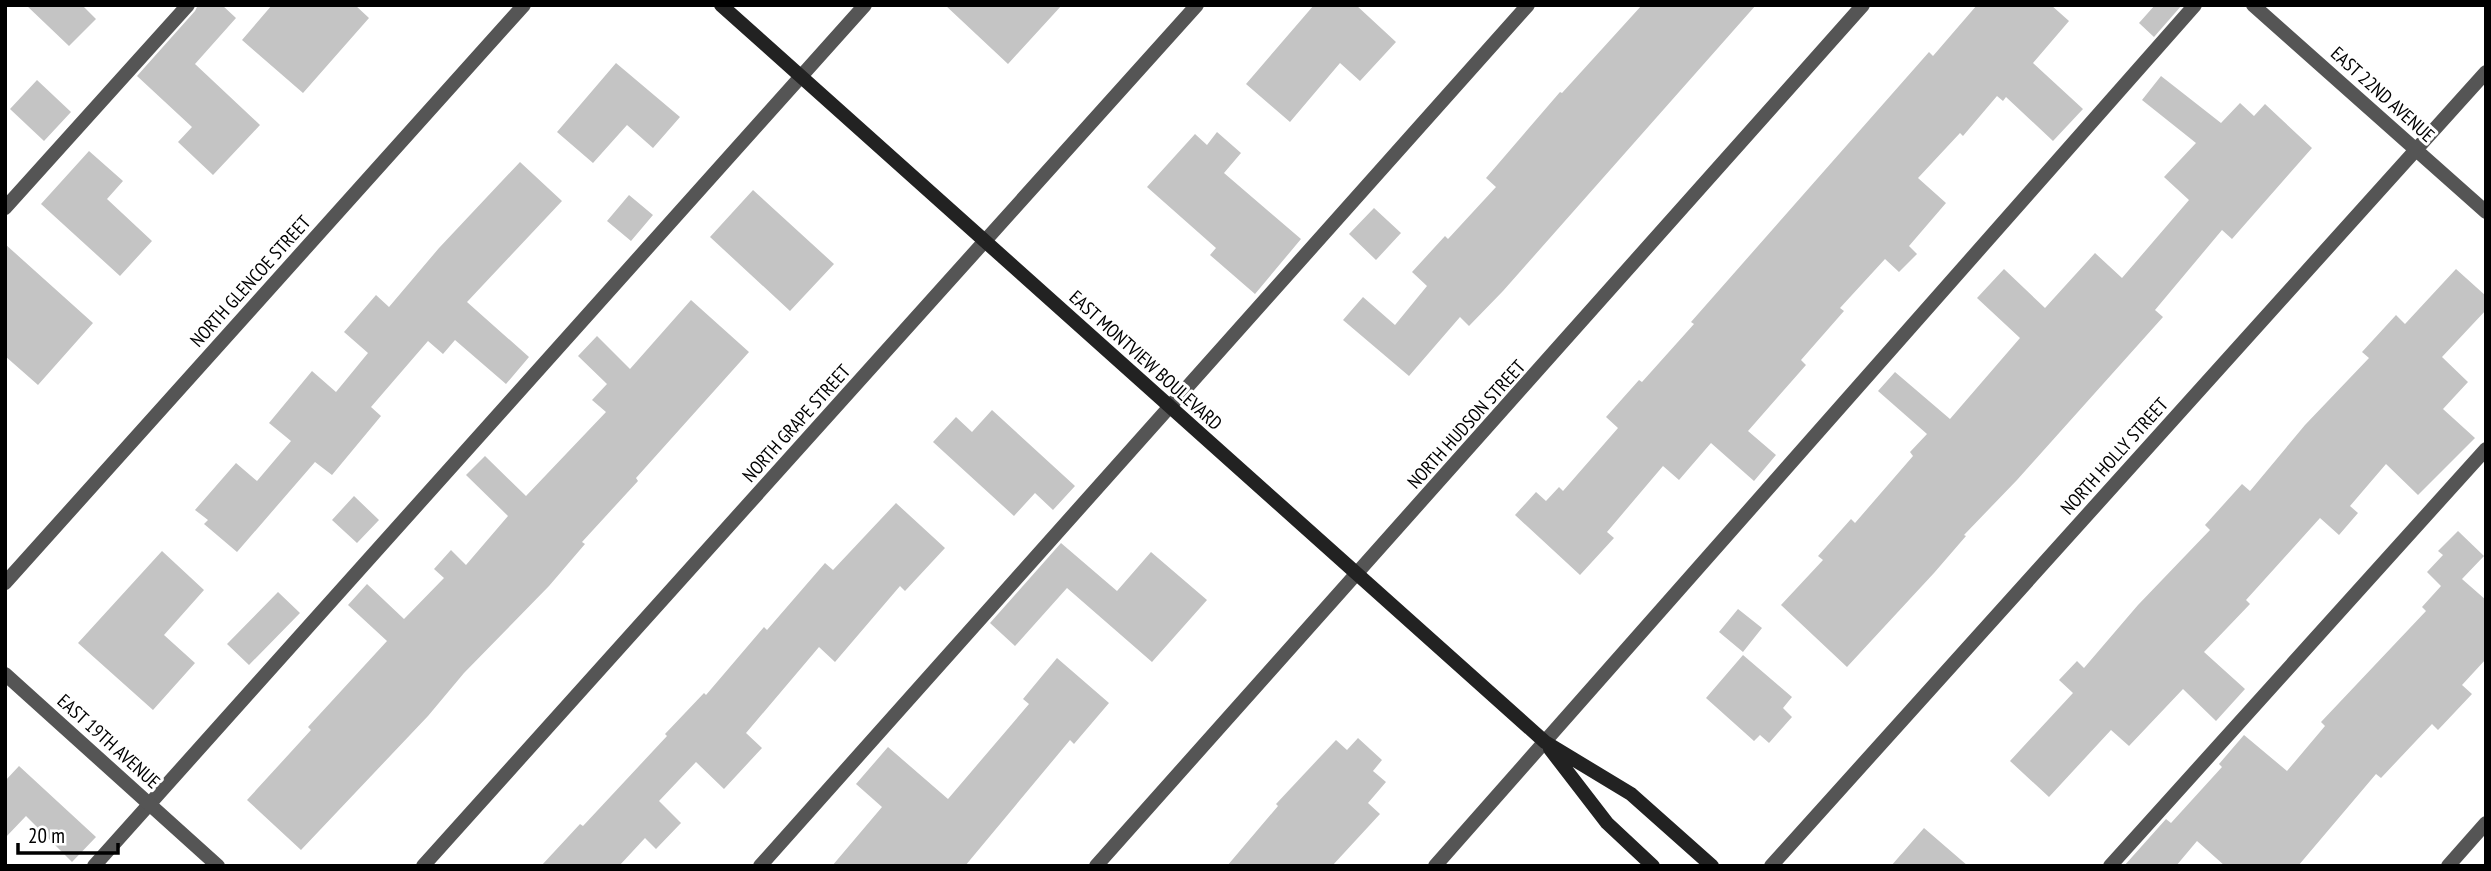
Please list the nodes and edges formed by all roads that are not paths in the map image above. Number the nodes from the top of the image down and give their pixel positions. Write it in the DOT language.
graph roads {
  1 [pos="188,5"];
  2 [pos="524,5"];
  3 [pos="721,5"];
  4 [pos="865,5"];
  5 [pos="1197,5"];
  6 [pos="1528,5"];
  7 [pos="1863,5"];
  8 [pos="2194,5"];
  9 [pos="2253,5"];
  10 [pos="2486,72"];
  11 [pos="800,76"];
  12 [pos="2416,149"];
  13 [pos="5,208"];
  14 [pos="2486,212"];
  15 [pos="985,242"];
  16 [pos="1169,407"];
  17 [pos="2486,449"];
  18 [pos="1356,575"];
  19 [pos="5,583"];
  20 [pos="5,674"];
  21 [pos="1545,742"];
  22 [pos="150,804"];
  23 [pos="2486,823"];
  24 [pos="94,866"];
  25 [pos="218,866"];
  26 [pos="423,866"];
  27 [pos="760,866"];
  28 [pos="1096,866"];
  29 [pos="1435,866"];
  30 [pos="1653,866"];
  31 [pos="1712,866"];
  32 [pos="1771,866"];
  33 [pos="2110,866"];
  34 [pos="2448,866"];
  1 -- 13 [label="street"];
  2 -- 19 [label="street, NORTH GLENCOE STREET"];
  3 -- 11 [label="street, EAST MONTVIEW BOULEVARD"];
  4 -- 11 [label="street"];
  5 -- 15 [label="street, NORTH GRAPE STREET"];
  6 -- 16 [label="street"];
  7 -- 18 [label="street, NORTH HUDSON STREET"];
  8 -- 21 [label="street"];
  9 -- 12 [label="street, EAST 22ND AVENUE"];
  10 -- 12 [label="street, NORTH HOLLY STREET"];
  11 -- 15 [label="street, EAST MONTVIEW BOULEVARD"];
  11 -- 22 [label="street"];
  12 -- 14 [label="street, EAST 22ND AVENUE"];
  12 -- 32 [label="street, NORTH HOLLY STREET"];
  15 -- 16 [label="street, EAST MONTVIEW BOULEVARD"];
  15 -- 26 [label="street, NORTH GRAPE STREET"];
  16 -- 18 [label="street, EAST MONTVIEW BOULEVARD"];
  16 -- 27 [label="street"];
  17 -- 33 [label="street"];
  18 -- 21 [label="street, EAST MONTVIEW BOULEVARD"];
  18 -- 28 [label="street, NORTH HUDSON STREET"];
  20 -- 22 [label="street, EAST 19TH AVENUE"];
  21 -- 29 [label="street"];
  21 -- 30 [label="street, EAST MONTVIEW BOULEVARD"];
  21 -- 31 [label="street, EAST MONTVIEW BOULEVARD"];
  22 -- 24 [label="street"];
  22 -- 25 [label="street, EAST 19TH AVENUE"];
  23 -- 34 [label="street"];
}
